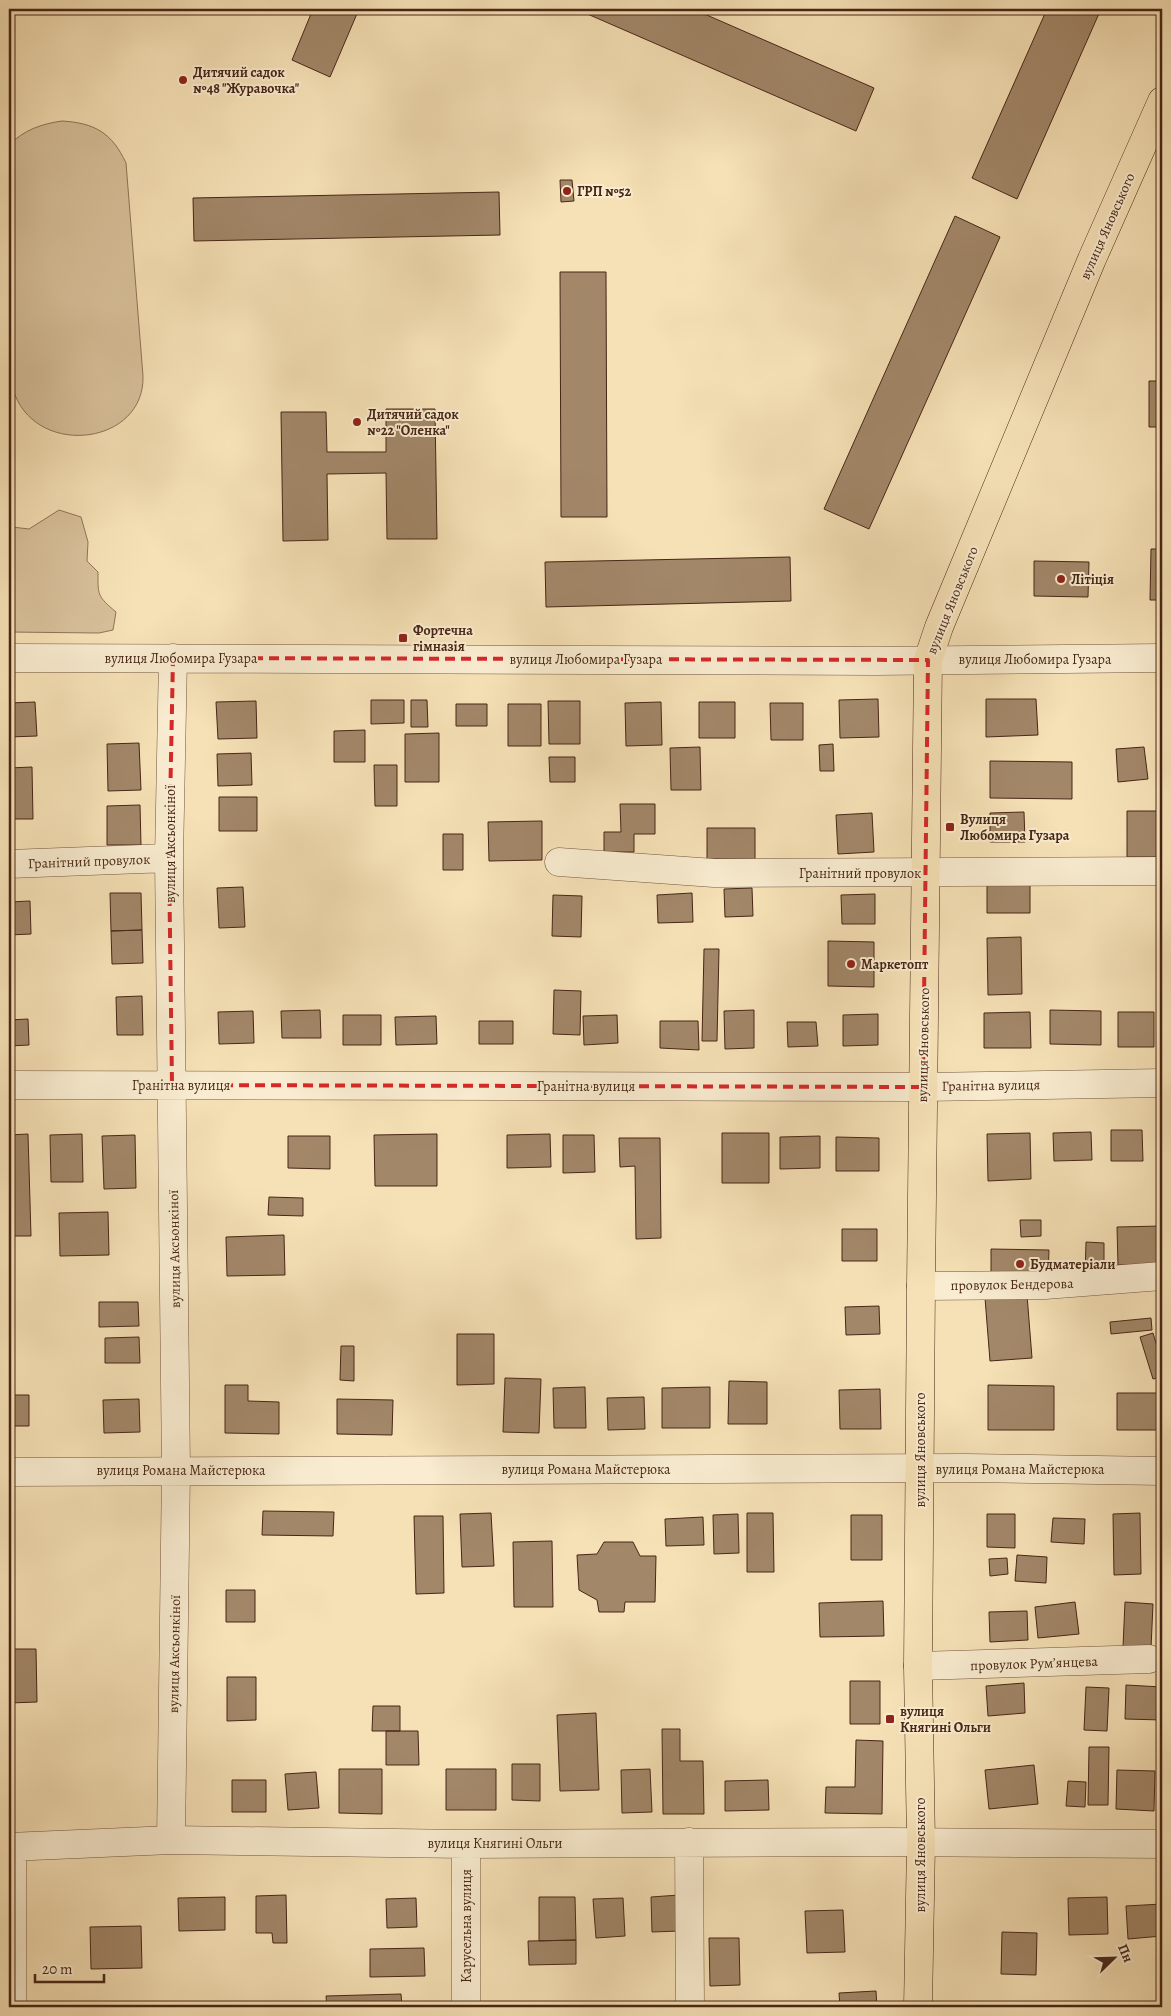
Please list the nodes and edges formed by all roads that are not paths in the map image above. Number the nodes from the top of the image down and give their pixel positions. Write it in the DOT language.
graph roads {
  1 [pos="1162,101"];
  2 [pos="9,658"];
  3 [pos="174,658"];
  4 [pos="1162,658"];
  5 [pos="928,660"];
  6 [pos="169,858"];
  7 [pos="559,862"];
  8 [pos="9,864"];
  9 [pos="1162,871"];
  10 [pos="925,873"];
  11 [pos="1162,1083"];
  12 [pos="9,1085"];
  13 [pos="172,1085"];
  14 [pos="923,1087"];
  15 [pos="1162,1276"];
  16 [pos="921,1286"];
  17 [pos="920,1469"];
  18 [pos="176,1470"];
  19 [pos="1162,1471"];
  20 [pos="9,1472"];
  21 [pos="1149,1659"];
  22 [pos="918,1666"];
  23 [pos="171,1840"];
  24 [pos="689,1842"];
  25 [pos="920,1843"];
  26 [pos="466,1844"];
  27 [pos="1162,1844"];
  28 [pos="10,1847"];
  29 [pos="12,2007"];
  30 [pos="466,2007"];
  31 [pos="690,2007"];
  32 [pos="918,2007"];
  1 -- 5 [label="main road, вулиця Яновського"];
  2 -- 3 [label="street, вулиця Любомира Гузара"];
  3 -- 5 [label="street, вулиця Любомира Гузара"];
  3 -- 6 [label="street, вулиця Аксьонкіної"];
  4 -- 5 [label="street, вулиця Любомира Гузара"];
  5 -- 10 [label="main road, вулиця Яновського"];
  6 -- 8 [label="street, Гранітний провулок"];
  6 -- 13 [label="street, вулиця Аксьонкіної"];
  7 -- 10 [label="street, Гранітний провулок"];
  9 -- 10 [label="street, Гранітний провулок"];
  10 -- 14 [label="main road, вулиця Яновського"];
  11 -- 14 [label="street, Гранітна вулиця"];
  12 -- 13 [label="street, Гранітна вулиця"];
  13 -- 14 [label="street, Гранітна вулиця"];
  13 -- 18 [label="street, вулиця Аксьонкіної"];
  14 -- 16 [label="main road, вулиця Яновського"];
  15 -- 16 [label="street, провулок Бендерова"];
  16 -- 17 [label="main road, вулиця Яновського"];
  17 -- 18 [label="street, вулиця Романа Майстерюка"];
  17 -- 19 [label="street, вулиця Романа Майстерюка"];
  17 -- 22 [label="main road, вулиця Яновського"];
  18 -- 20 [label="street, вулиця Романа Майстерюка"];
  18 -- 23 [label="street, вулиця Аксьонкіної"];
  21 -- 22 [label="street, провулок Румʼянцева"];
  22 -- 25 [label="main road, вулиця Яновського"];
  23 -- 26 [label="street, вулиця Княгині Ольги"];
  23 -- 28 [label="street, вулиця Княгині Ольги"];
  24 -- 25 [label="street, вулиця Княгині Ольги"];
  24 -- 26 [label="street, вулиця Княгині Ольги"];
  24 -- 31 [label="street"];
  25 -- 27 [label="street, вулиця Княгині Ольги"];
  25 -- 32 [label="main road, вулиця Яновського"];
  26 -- 30 [label="street, Карусельна вулиця"];
  28 -- 29 [label="street"];
}
